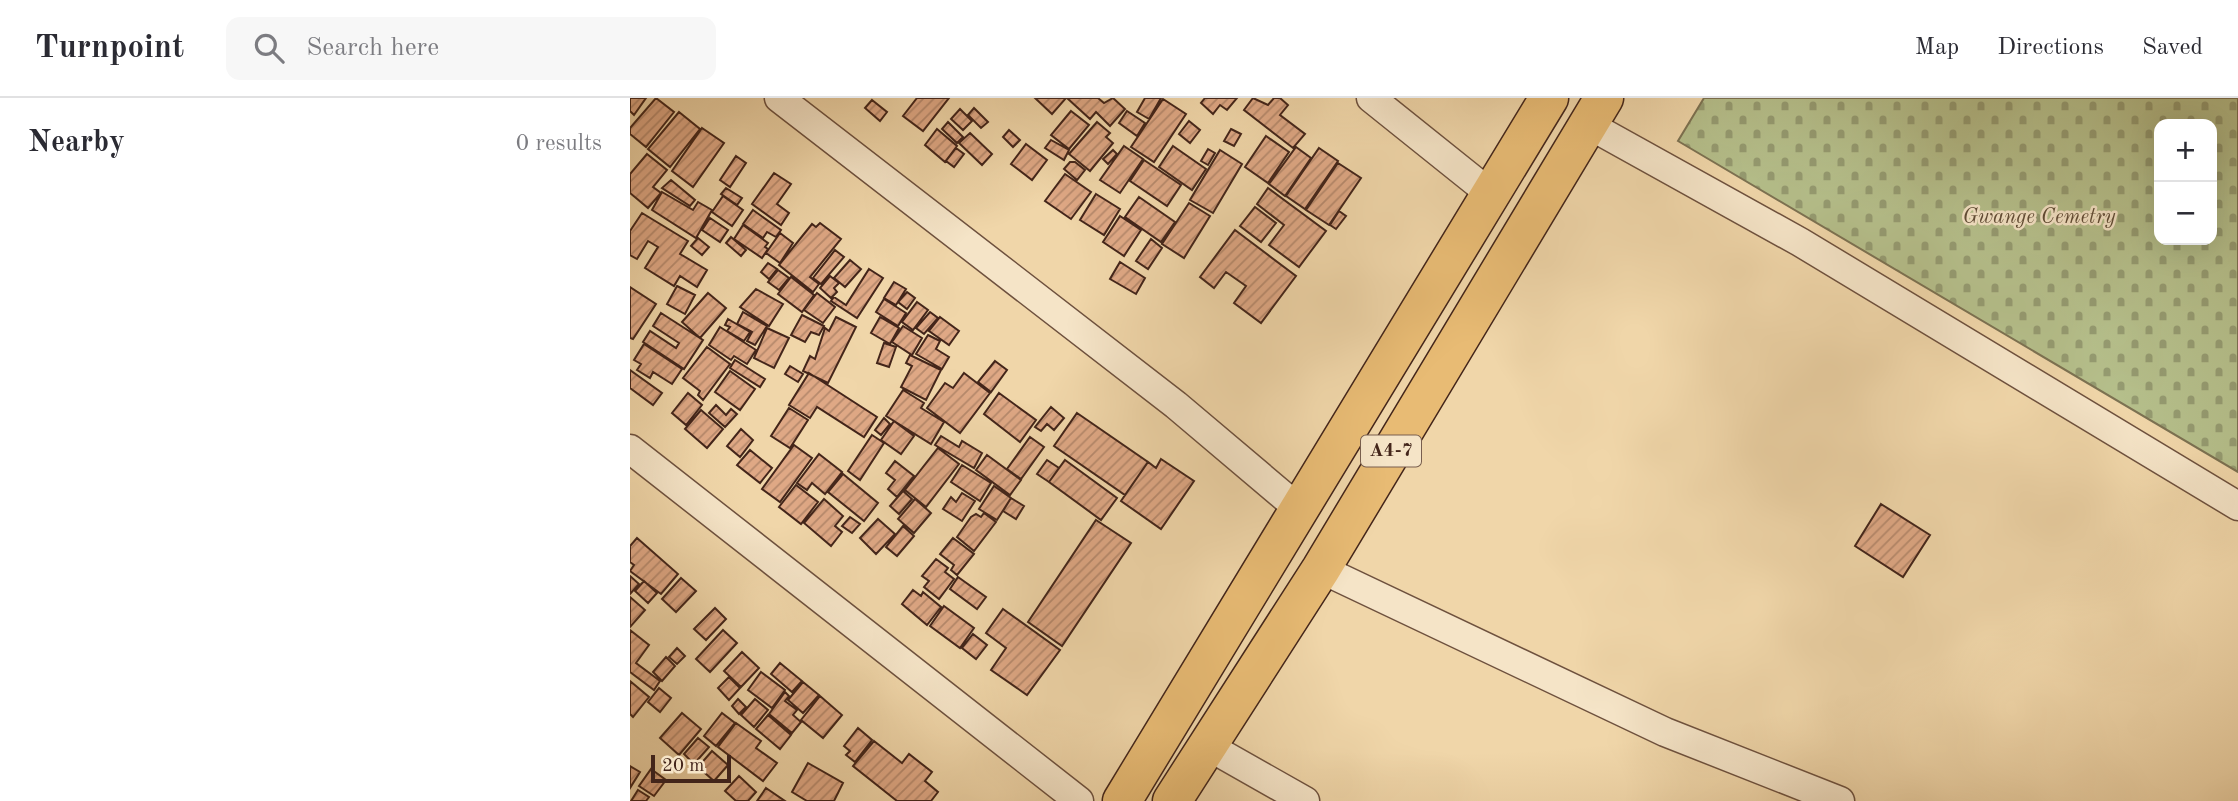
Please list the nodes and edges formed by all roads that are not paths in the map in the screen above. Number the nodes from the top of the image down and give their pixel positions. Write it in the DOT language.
graph roads {
  1 [pos="779,98"];
  2 [pos="1371,98"];
  3 [pos="1549,98"];
  4 [pos="1597,111"];
  5 [pos="1492,195"];
  6 [pos="630,449"];
  7 [pos="2238,506"];
  8 [pos="1299,509"];
  9 [pos="1321,569"];
  10 [pos="1206,745"];
  11 [pos="1079,801"];
  12 [pos="1122,801"];
  13 [pos="1172,801"];
  14 [pos="1305,801"];
  15 [pos="1840,801"];
  1 -- 8 [label="street"];
  2 -- 5 [label="street"];
  3 -- 5 [label="highway, A4-7"];
  4 -- 7 [label="street"];
  4 -- 9 [label="highway, A4-7"];
  5 -- 8 [label="highway, A4-7"];
  6 -- 11 [label="street"];
  8 -- 12 [label="highway, A4-7"];
  9 -- 10 [label="highway, A4-7"];
  9 -- 15 [label="street"];
  10 -- 13 [label="highway, A4-7"];
  10 -- 14 [label="street"];
}
